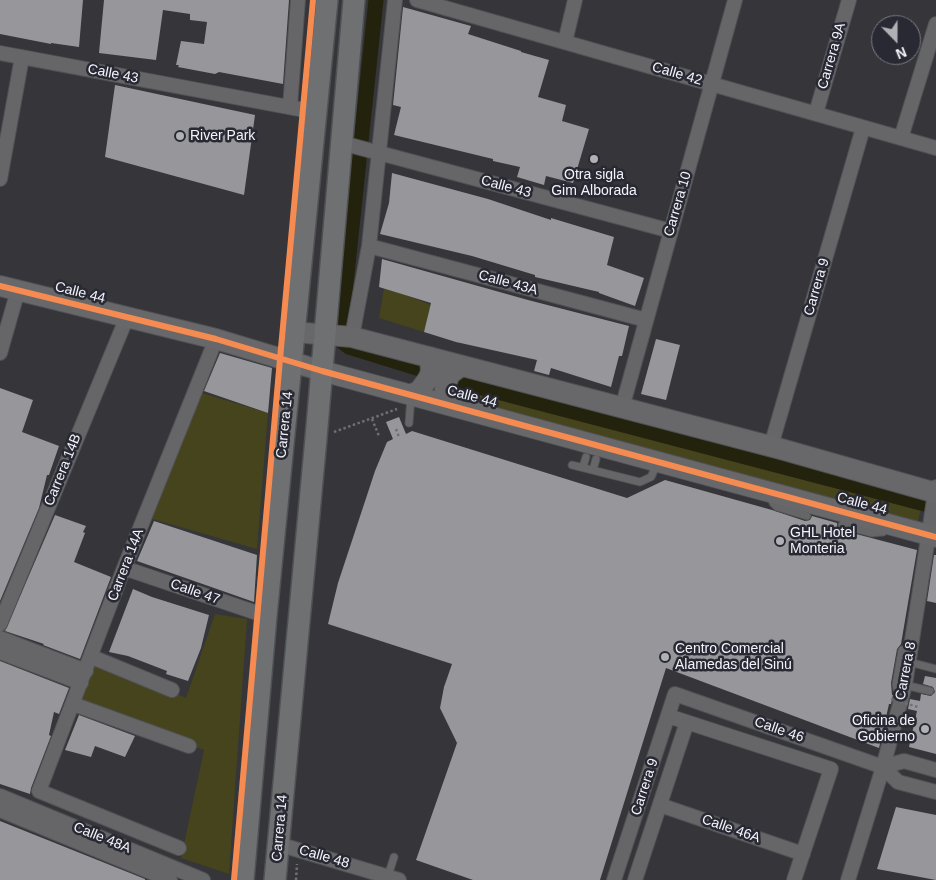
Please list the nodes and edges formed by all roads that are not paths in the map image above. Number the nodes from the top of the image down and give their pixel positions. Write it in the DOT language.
graph roads {
  1 [pos="298,0"];
  2 [pos="327,0"];
  3 [pos="354,0"];
  4 [pos="395,0"];
  5 [pos="417,0"];
  6 [pos="575,0"];
  7 [pos="735,0"];
  8 [pos="849,0"];
  9 [pos="936,24"];
  10 [pos="565,42"];
  11 [pos="0,53"];
  12 [pos="22,57"];
  13 [pos="712,84"];
  14 [pos="290,107"];
  15 [pos="315,112"];
  16 [pos="816,113"];
  17 [pos="863,128"];
  18 [pos="902,138"];
  19 [pos="346,144"];
  20 [pos="936,148"];
  21 [pos="375,152"];
  22 [pos="0,176"];
  23 [pos="671,231"];
  24 [pos="370,246"];
  25 [pos="9,288"];
  26 [pos="127,317"];
  27 [pos="646,320"];
  28 [pos="294,332"];
  29 [pos="340,336"];
  30 [pos="216,339"];
  31 [pos="0,353"];
  32 [pos="430,357"];
  33 [pos="291,362"];
  34 [pos="461,366"];
  35 [pos="322,371"];
  36 [pos="411,400"];
  37 [pos="450,404"];
  38 [pos="622,408"];
  39 [pos="409,423"];
  40 [pos="771,446"];
  41 [pos="593,451"];
  42 [pos="658,461"];
  43 [pos="572,464"];
  44 [pos="583,468"];
  45 [pos="593,470"];
  46 [pos="769,491"];
  47 [pos="935,494"];
  48 [pos="807,516"];
  49 [pos="842,525"];
  50 [pos="892,525"];
  51 [pos="931,533"];
  52 [pos="124,568"];
  53 [pos="266,616"];
  54 [pos="0,624"];
  55 [pos="0,638"];
  56 [pos="912,646"];
  57 [pos="0,652"];
  58 [pos="92,657"];
  59 [pos="909,662"];
  60 [pos="936,669"];
  61 [pos="83,677"];
  62 [pos="904,689"];
  63 [pos="172,690"];
  64 [pos="930,690"];
  65 [pos="676,694"];
  66 [pos="73,704"];
  67 [pos="668,716"];
  68 [pos="687,722"];
  69 [pos="189,746"];
  70 [pos="883,767"];
  71 [pos="936,770"];
  72 [pos="39,792"];
  73 [pos="936,792"];
  74 [pos="0,796"];
  75 [pos="660,805"];
  76 [pos="0,810"];
  77 [pos="278,844"];
  78 [pos="179,848"];
  79 [pos="802,854"];
  80 [pos="394,857"];
  81 [pos="391,879"];
  82 [pos="170,880"];
  83 [pos="203,880"];
  84 [pos="243,880"];
  85 [pos="275,880"];
  86 [pos="614,880"];
  87 [pos="635,880"];
  88 [pos="794,880"];
  89 [pos="848,880"];
  1 -- 14 [label="street"];
  2 -- 15 [label="main road, Carrera 14"];
  3 -- 19 [label="main road, Carrera 14"];
  4 -- 21 [label="street"];
  5 -- 10 [label="street, Calle 42"];
  6 -- 10 [label="street"];
  7 -- 13 [label="street, Carrera 10"];
  8 -- 16 [label="street, Carrera 9A"];
  9 -- 18 [label="street"];
  10 -- 13 [label="street, Calle 42"];
  11 -- 12 [label="street, Calle 43"];
  12 -- 14 [label="street, Calle 43"];
  12 -- 22 [label="street"];
  13 -- 16 [label="street, Calle 42"];
  13 -- 23 [label="street, Carrera 10"];
  14 -- 15 [label="street, Calle 43"];
  15 -- 28 [label="main road, Carrera 14"];
  16 -- 17 [label="street, Calle 42"];
  17 -- 18 [label="street, Calle 42"];
  17 -- 40 [label="street, Carrera 9"];
  18 -- 20 [label="street, Calle 42"];
  19 -- 21 [label="street, Calle 43"];
  19 -- 29 [label="main road, Carrera 14"];
  21 -- 23 [label="street, Calle 43"];
  21 -- 24 [label="street"];
  23 -- 27 [label="street, Carrera 10"];
  24 -- 27 [label="street, Calle 43A"];
  24 -- 29 [label="street"];
  25 -- 26 [label="street, Calle 44"];
  25 -- 31 [label="street"];
  26 -- 30 [label="street, Calle 44"];
  26 -- 54 [label="street, Carrera 14B"];
  27 -- 38 [label="street, Carrera 10"];
  28 -- 29 [label="street, Calle 44"];
  28 -- 33 [label="main road, Carrera 14"];
  29 -- 32 [label="street, Calle 44"];
  29 -- 35 [label="main road, Carrera 14"];
  30 -- 33 [label="street, Calle 44"];
  30 -- 52 [label="street, Carrera 14A"];
  32 -- 34 [label="street, Calle 44"];
  32 -- 36 [label="street"];
  33 -- 35 [label="street, Calle 44"];
  33 -- 53 [label="main road, Carrera 14"];
  34 -- 37 [label="street"];
  34 -- 38 [label="street, Calle 44"];
  35 -- 36 [label="street, Calle 44"];
  35 -- 77 [label="main road, Carrera 14"];
  36 -- 37 [label="street, Calle 44"];
  36 -- 39 [label="lane"];
  37 -- 41 [label="street, Calle 44"];
  38 -- 40 [label="street, Calle 44"];
  40 -- 47 [label="street, Calle 44"];
  41 -- 42 [label="street, Calle 44"];
  41 -- 44 [label="lane"];
  41 -- 45 [label="lane"];
  42 -- 45 [label="lane"];
  42 -- 46 [label="street, Calle 44"];
  43 -- 44 [label="lane"];
  44 -- 45 [label="lane"];
  46 -- 48 [label="lane"];
  46 -- 50 [label="street, Calle 44"];
  47 -- 51 [label="street, Carrera 8"];
  49 -- 50 [label="lane"];
  50 -- 51 [label="street, Calle 44"];
  51 -- 56 [label="street, Carrera 8"];
  52 -- 53 [label="street, Calle 47"];
  52 -- 58 [label="street, Carrera 14A"];
  53 -- 84 [label="main road, Carrera 14"];
  55 -- 61 [label="street"];
  56 -- 59 [label="street, Carrera 8"];
  56 -- 62 [label="lane"];
  57 -- 61 [label="street"];
  58 -- 61 [label="street, Carrera 14A"];
  58 -- 63 [label="street"];
  59 -- 60 [label="lane"];
  59 -- 62 [label="street, Carrera 8"];
  61 -- 66 [label="street, Carrera 14A"];
  62 -- 64 [label="lane"];
  62 -- 70 [label="street, Carrera 8"];
  65 -- 67 [label="street, Carrera 9"];
  65 -- 70 [label="street, Calle 46"];
  66 -- 69 [label="street"];
  66 -- 72 [label="street, Carrera 14A"];
  67 -- 68 [label="street"];
  67 -- 86 [label="street, Carrera 9"];
  68 -- 75 [label="street, Carrera 9"];
  68 -- 79 [label="street"];
  70 -- 71 [label="street"];
  70 -- 73 [label="street, Calle 46"];
  70 -- 89 [label="street, Carrera 8"];
  72 -- 78 [label="street, Calle 48A"];
  74 -- 83 [label="street, Calle 48A"];
  75 -- 79 [label="street, Calle 46A"];
  75 -- 87 [label="street, Carrera 9"];
  76 -- 82 [label="street, Calle 48A"];
  77 -- 81 [label="street, Calle 48"];
  77 -- 85 [label="main road, Carrera 14"];
  79 -- 88 [label="street"];
  80 -- 81 [label="lane"];
}
